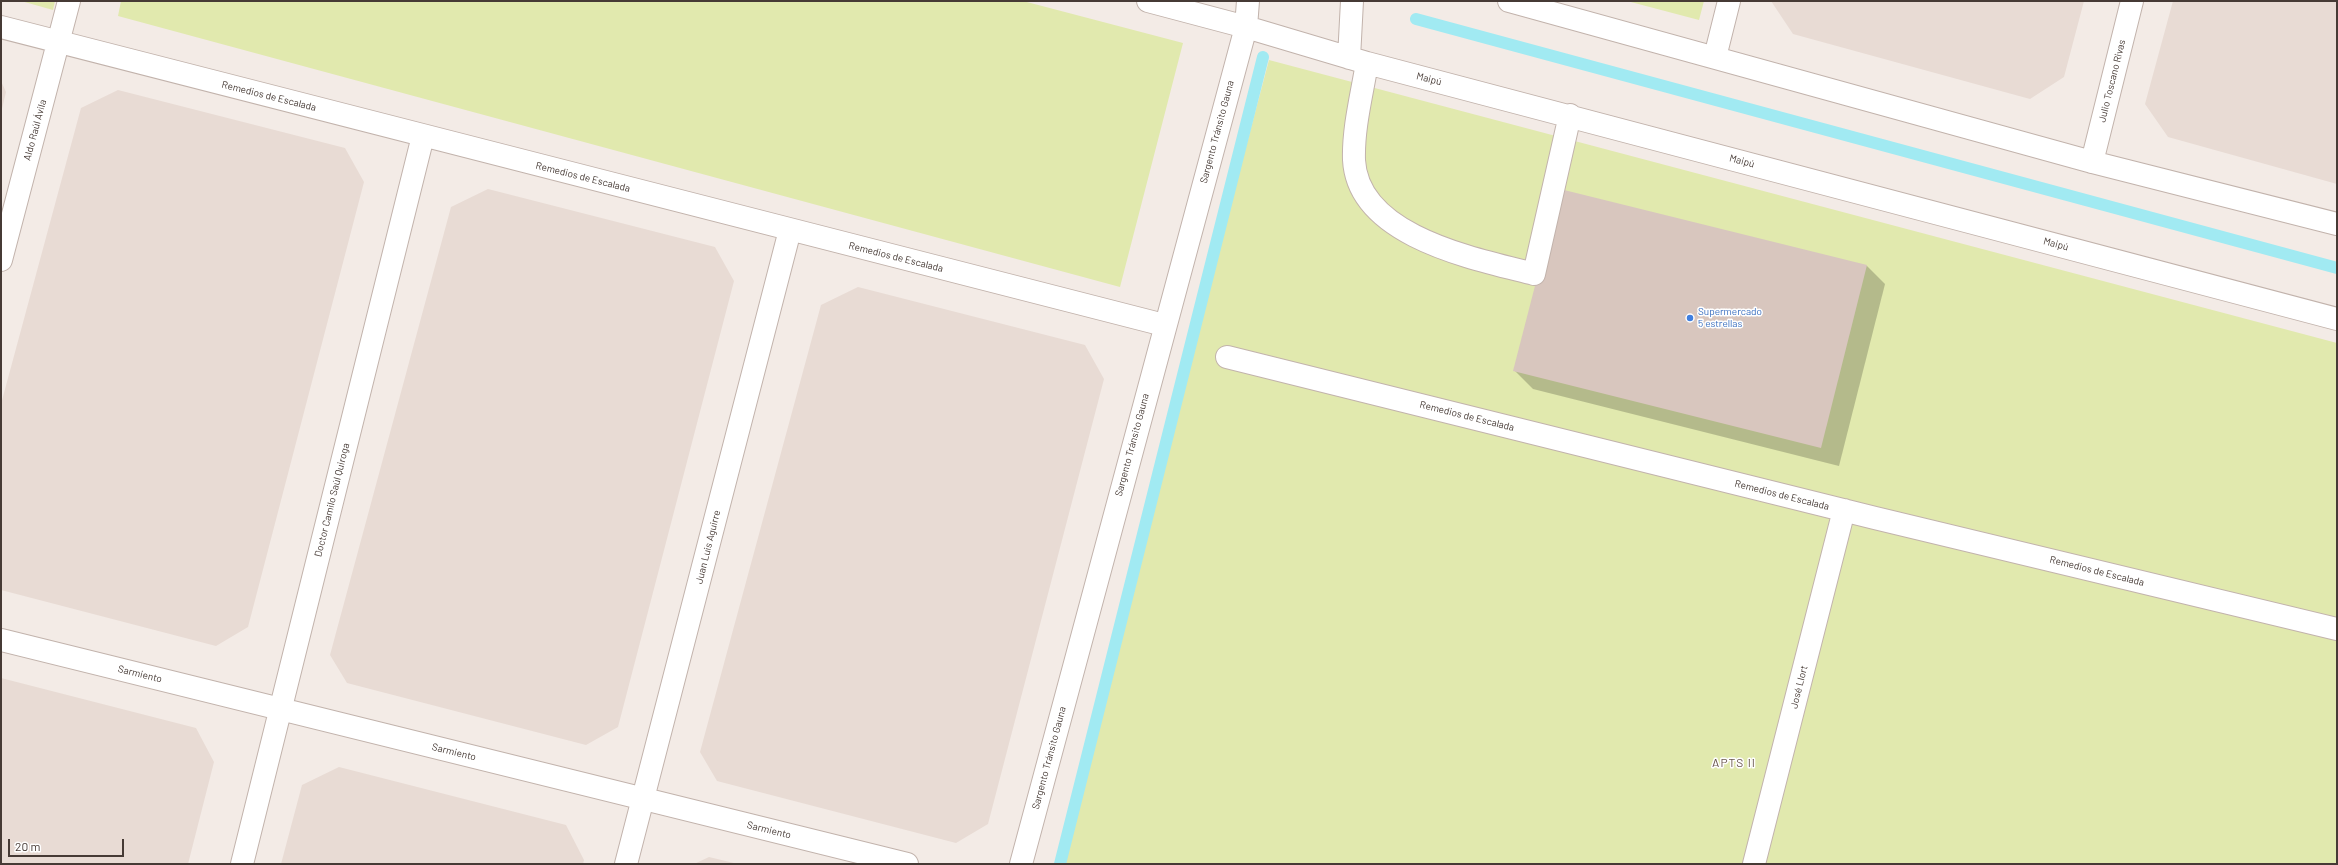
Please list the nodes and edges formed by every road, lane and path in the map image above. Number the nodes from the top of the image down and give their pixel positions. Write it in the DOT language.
graph roads {
  1 [pos="69,1"];
  2 [pos="1148,1"];
  3 [pos="1248,1"];
  4 [pos="1352,1"];
  5 [pos="1509,1"];
  6 [pos="1729,1"];
  7 [pos="2132,1"];
  8 [pos="1,27"];
  9 [pos="1246,27"];
  10 [pos="59,42"];
  11 [pos="1715,57"];
  12 [pos="1358,60"];
  13 [pos="1570,115"];
  14 [pos="423,136"];
  15 [pos="2092,162"];
  16 [pos="2337,224"];
  17 [pos="790,230"];
  18 [pos="1,260"];
  19 [pos="2337,319"];
  20 [pos="1164,325"];
  21 [pos="1227,357"];
  22 [pos="1844,510"];
  23 [pos="2337,630"];
  24 [pos="1,640"];
  25 [pos="281,708"];
  26 [pos="643,799"];
  27 [pos="242,864"];
  28 [pos="626,864"];
  29 [pos="908,864"];
  30 [pos="1021,864"];
  31 [pos="1754,864"];
  1 -- 10 [label="street, Aldo Raúl Ávila"];
  2 -- 9 [label="street, Maipú"];
  3 -- 9 [label="street, Sargento Tránsito Gauna"];
  4 -- 12 [label="street"];
  5 -- 11 [label="street"];
  6 -- 11 [label="street"];
  7 -- 15 [label="street, Julio Toscano Rivas"];
  8 -- 10 [label="street, Remedios de Escalada"];
  9 -- 12 [label="street, Maipú"];
  9 -- 20 [label="street, Sargento Tránsito Gauna"];
  10 -- 14 [label="street, Remedios de Escalada"];
  10 -- 18 [label="street, Aldo Raúl Ávila"];
  11 -- 15 [label="street"];
  12 -- 13 [label="street, Maipú"];
  12 -- 13 [label="street"];
  13 -- 19 [label="street, Maipú"];
  14 -- 17 [label="street, Remedios de Escalada"];
  14 -- 25 [label="street, Doctor Camilo Saúl Quiroga"];
  15 -- 16 [label="street"];
  17 -- 20 [label="street, Remedios de Escalada"];
  17 -- 26 [label="street, Juan Luis Aguirre"];
  20 -- 30 [label="street, Sargento Tránsito Gauna"];
  21 -- 22 [label="street, Remedios de Escalada"];
  22 -- 23 [label="street, Remedios de Escalada"];
  22 -- 31 [label="street, José Llort"];
  24 -- 25 [label="street, Sarmiento"];
  25 -- 26 [label="street, Sarmiento"];
  25 -- 27 [label="street, Doctor Camilo Saúl Quiroga"];
  26 -- 28 [label="street, Juan Luis Aguirre"];
  26 -- 29 [label="street, Sarmiento"];
}
